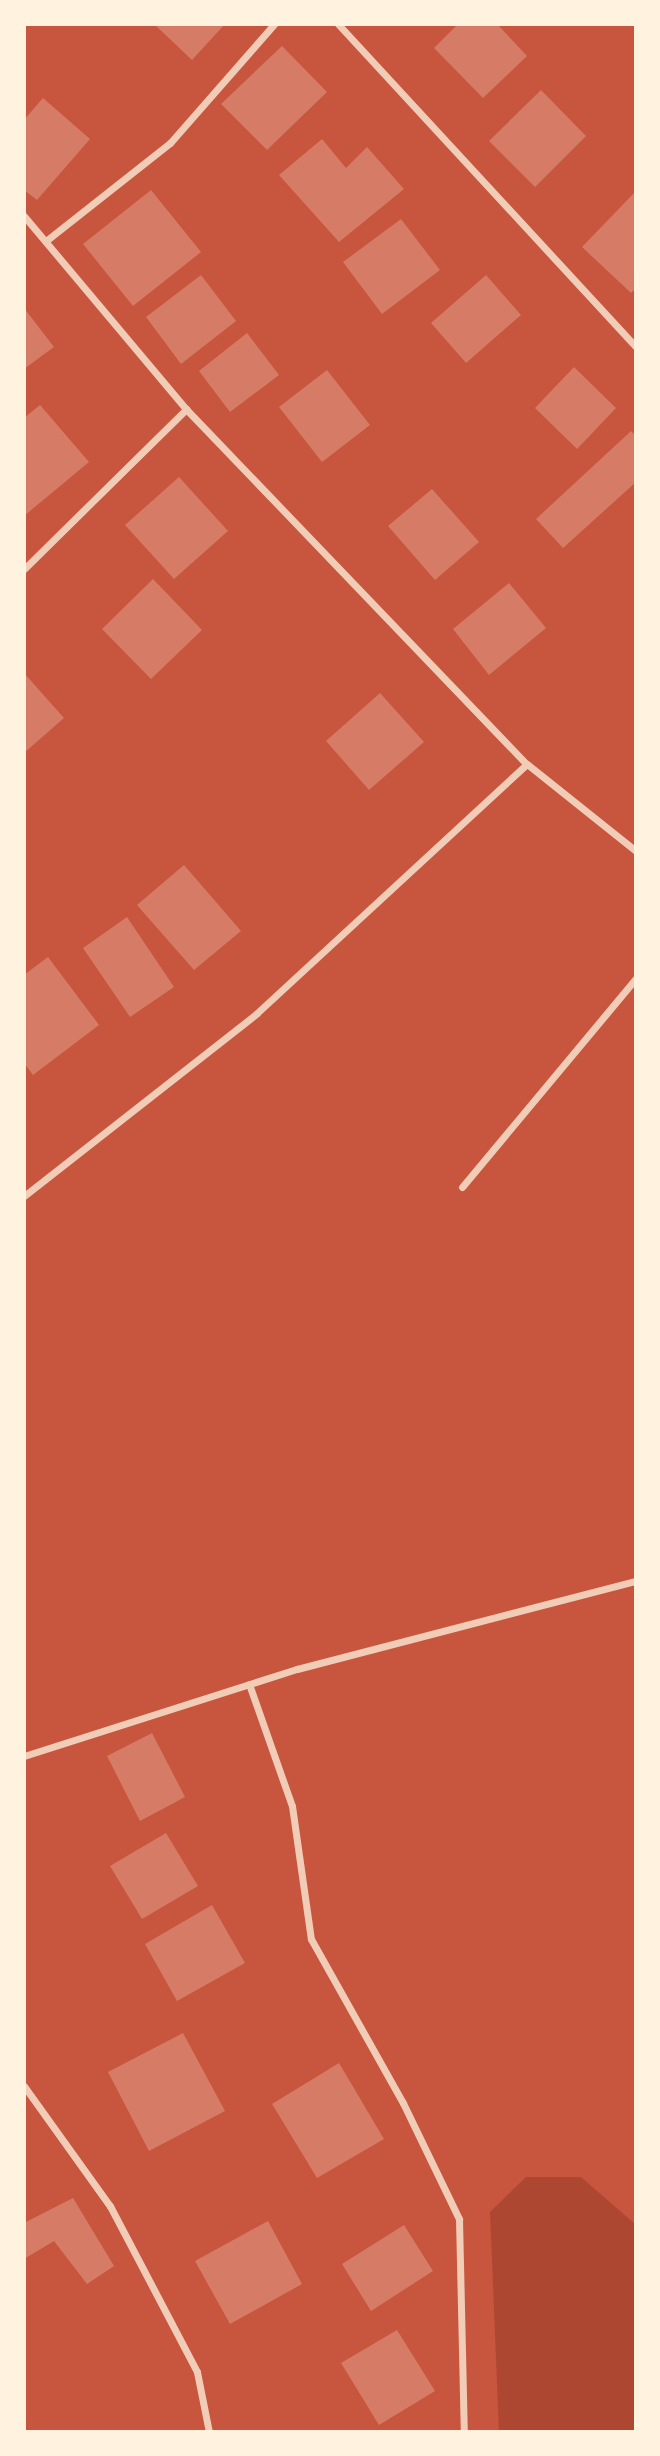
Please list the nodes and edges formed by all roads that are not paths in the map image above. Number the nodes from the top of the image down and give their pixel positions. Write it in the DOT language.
graph roads {
  1 [pos="274,24"];
  2 [pos="338,24"];
  3 [pos="24,216"];
  4 [pos="47,240"];
  5 [pos="635,347"];
  6 [pos="186,409"];
  7 [pos="24,569"];
  8 [pos="527,764"];
  9 [pos="635,851"];
  10 [pos="635,978"];
  11 [pos="462,1187"];
  12 [pos="24,1196"];
  13 [pos="635,1581"];
  14 [pos="250,1684"];
  15 [pos="24,1756"];
  16 [pos="24,2086"];
  17 [pos="209,2431"];
  18 [pos="464,2431"];
  1 -- 4 [label="street"];
  2 -- 5 [label="street"];
  3 -- 4 [label="street"];
  4 -- 6 [label="street"];
  6 -- 7 [label="street"];
  6 -- 8 [label="street"];
  8 -- 9 [label="street"];
  8 -- 12 [label="street"];
  10 -- 11 [label="street"];
  13 -- 14 [label="street"];
  14 -- 15 [label="street"];
  14 -- 18 [label="street"];
  16 -- 17 [label="street"];
}
